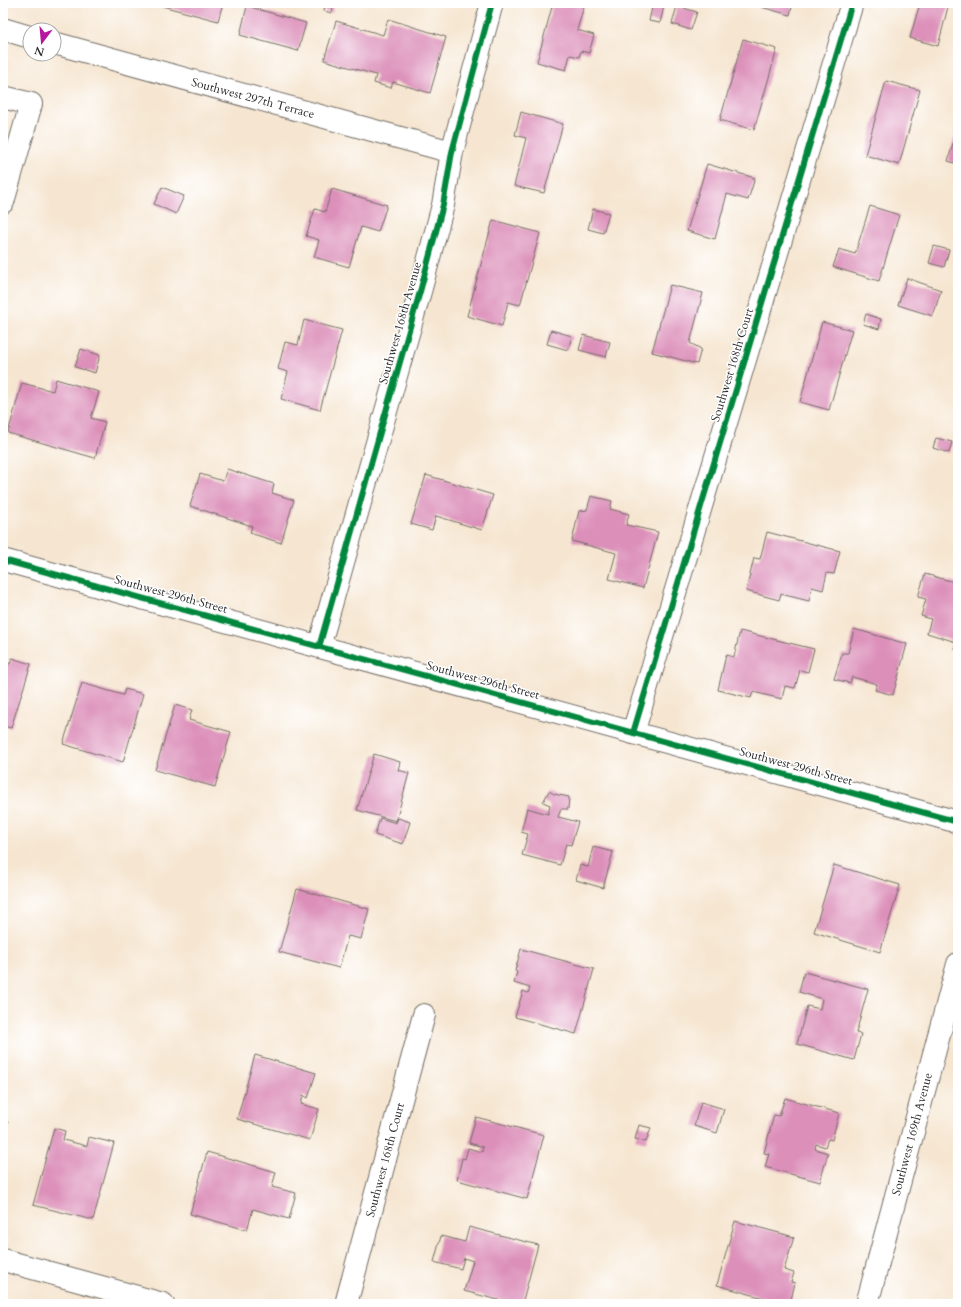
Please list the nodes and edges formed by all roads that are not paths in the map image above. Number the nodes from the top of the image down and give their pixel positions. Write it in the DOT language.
graph roads {
  1 [pos="492,3"];
  2 [pos="852,3"];
  3 [pos="3,29"];
  4 [pos="22,35"];
  5 [pos="62,45"];
  6 [pos="3,97"];
  7 [pos="452,152"];
  8 [pos="8,166"];
  9 [pos="3,202"];
  10 [pos="3,560"];
  11 [pos="319,646"];
  12 [pos="633,733"];
  13 [pos="958,822"];
  14 [pos="958,964"];
  15 [pos="424,1015"];
  16 [pos="3,1260"];
  17 [pos="163,1304"];
  18 [pos="346,1304"];
  19 [pos="867,1304"];
  1 -- 7 [label="street, Southwest 168th Avenue"];
  2 -- 12 [label="street, Southwest 168th Court"];
  3 -- 4 [label="street"];
  5 -- 7 [label="street, Southwest 297th Terrace"];
  6 -- 8 [label="street"];
  7 -- 11 [label="street, Southwest 168th Avenue"];
  8 -- 9 [label="street"];
  10 -- 11 [label="street, Southwest 296th Street"];
  11 -- 12 [label="street, Southwest 296th Street"];
  12 -- 13 [label="street, Southwest 296th Street"];
  14 -- 19 [label="street, Southwest 169th Avenue"];
  15 -- 18 [label="street, Southwest 168th Court"];
  16 -- 17 [label="street"];
}
